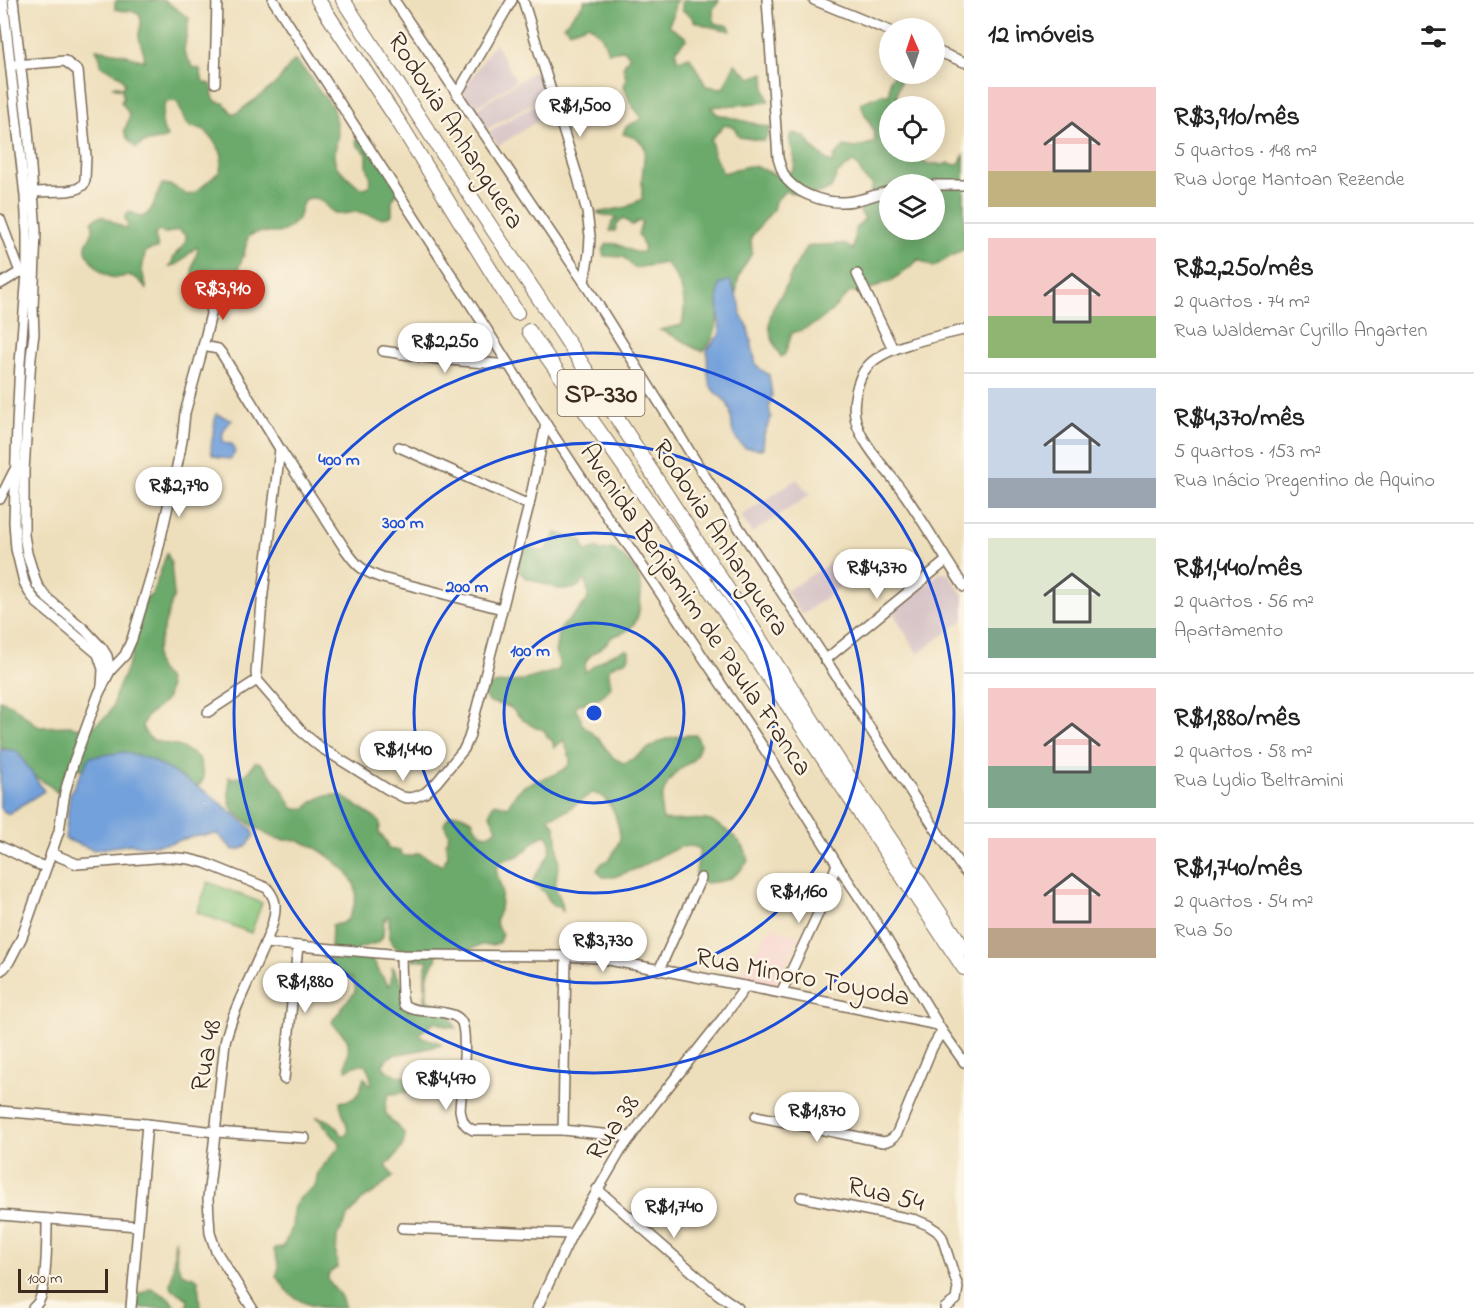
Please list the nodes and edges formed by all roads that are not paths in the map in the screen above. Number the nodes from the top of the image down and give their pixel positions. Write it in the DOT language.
graph roads {
  1 [pos="3,0"];
  2 [pos="13,0"];
  3 [pos="217,0"];
  4 [pos="273,0"];
  5 [pos="318,0"];
  6 [pos="343,0"];
  7 [pos="394,0"];
  8 [pos="512,0"];
  9 [pos="523,0"];
  10 [pos="767,0"];
  11 [pos="814,0"];
  12 [pos="879,27"];
  13 [pos="945,54"];
  14 [pos="964,62"];
  15 [pos="21,65"];
  16 [pos="10,66"];
  17 [pos="215,83"];
  18 [pos="457,94"];
  19 [pos="945,185"];
  20 [pos="964,185"];
  21 [pos="34,192"];
  22 [pos="879,194"];
  23 [pos="0,219"];
  24 [pos="27,272"];
  25 [pos="857,274"];
  26 [pos="584,282"];
  27 [pos="0,284"];
  28 [pos="217,289"];
  29 [pos="29,309"];
  30 [pos="517,313"];
  31 [pos="964,330"];
  32 [pos="528,331"];
  33 [pos="23,333"];
  34 [pos="34,334"];
  35 [pos="202,346"];
  36 [pos="893,349"];
  37 [pos="383,351"];
  38 [pos="510,365"];
  39 [pos="546,423"];
  40 [pos="399,447"];
  41 [pos="280,448"];
  42 [pos="16,468"];
  43 [pos="0,499"];
  44 [pos="529,505"];
  45 [pos="946,561"];
  46 [pos="964,587"];
  47 [pos="502,609"];
  48 [pos="825,660"];
  49 [pos="110,670"];
  50 [pos="257,680"];
  51 [pos="102,687"];
  52 [pos="208,712"];
  53 [pos="0,846"];
  54 [pos="51,853"];
  55 [pos="837,864"];
  56 [pos="46,867"];
  57 [pos="964,871"];
  58 [pos="701,878"];
  59 [pos="265,943"];
  60 [pos="298,946"];
  61 [pos="964,949"];
  62 [pos="400,955"];
  63 [pos="566,956"];
  64 [pos="964,968"];
  65 [pos="659,970"];
  66 [pos="0,971"];
  67 [pos="746,986"];
  68 [pos="781,993"];
  69 [pos="940,1028"];
  70 [pos="964,1062"];
  71 [pos="284,1079"];
  72 [pos="0,1111"];
  73 [pos="756,1116"];
  74 [pos="147,1124"];
  75 [pos="563,1130"];
  76 [pos="214,1132"];
  77 [pos="631,1137"];
  78 [pos="305,1138"];
  79 [pos="597,1190"];
  80 [pos="801,1197"];
  81 [pos="0,1215"];
  82 [pos="47,1219"];
  83 [pos="137,1226"];
  84 [pos="402,1228"];
  85 [pos="572,1234"];
  86 [pos="33,1308"];
  87 [pos="131,1308"];
  88 [pos="252,1308"];
  89 [pos="537,1308"];
  90 [pos="738,1308"];
  91 [pos="945,1308"];
  1 -- 16 [label="street"];
  2 -- 15 [label="street"];
  3 -- 17 [label="street"];
  4 -- 38 [label="street, Avenida Benjamim de Paula Franca"];
  5 -- 30 [label="highway, Rodovia Anhanguera"];
  6 -- 61 [label="highway, Rodovia Anhanguera / SP-330"];
  7 -- 18 [label="street"];
  8 -- 18 [label="street"];
  9 -- 26 [label="street"];
  10 -- 22 [label="street"];
  11 -- 12 [label="street"];
  13 -- 14 [label="street"];
  15 -- 16 [label="street"];
  15 -- 21 [label="street"];
  15 -- 21 [label="street"];
  16 -- 24 [label="street"];
  18 -- 26 [label="street"];
  19 -- 20 [label="street"];
  21 -- 24 [label="street"];
  23 -- 24 [label="street"];
  24 -- 27 [label="street"];
  24 -- 29 [label="street"];
  25 -- 36 [label="street"];
  26 -- 48 [label="street"];
  28 -- 35 [label="street"];
  29 -- 33 [label="street"];
  29 -- 34 [label="street"];
  31 -- 36 [label="street"];
  32 -- 64 [label="highway, Rodovia Anhanguera / SP-330"];
  33 -- 34 [label="street"];
  33 -- 42 [label="street"];
  34 -- 49 [label="street"];
  35 -- 41 [label="street"];
  35 -- 49 [label="street"];
  36 -- 45 [label="street"];
  37 -- 38 [label="street"];
  38 -- 39 [label="street, Avenida Benjamim de Paula Franca"];
  39 -- 44 [label="street"];
  39 -- 55 [label="street, Avenida Benjamim de Paula Franca"];
  40 -- 44 [label="street"];
  41 -- 47 [label="street"];
  41 -- 50 [label="street"];
  42 -- 43 [label="street"];
  42 -- 51 [label="street"];
  44 -- 47 [label="street"];
  45 -- 46 [label="street"];
  45 -- 48 [label="street"];
  47 -- 50 [label="street"];
  48 -- 57 [label="street"];
  49 -- 51 [label="street"];
  50 -- 52 [label="street"];
  51 -- 54 [label="street"];
  53 -- 56 [label="street"];
  54 -- 56 [label="street"];
  54 -- 59 [label="street, Rua 48"];
  55 -- 68 [label="street"];
  55 -- 69 [label="street, Avenida Benjamim de Paula Franca"];
  56 -- 66 [label="street"];
  58 -- 65 [label="street"];
  59 -- 60 [label="street, Rua Minoro Toyoda"];
  59 -- 76 [label="street, Rua 48"];
  60 -- 62 [label="street, Rua Minoro Toyoda"];
  60 -- 71 [label="street"];
  62 -- 63 [label="street, Rua Minoro Toyoda"];
  62 -- 75 [label="street"];
  63 -- 65 [label="street, Rua Minoro Toyoda"];
  63 -- 75 [label="street"];
  65 -- 67 [label="street, Rua Minoro Toyoda"];
  67 -- 68 [label="street, Rua Minoro Toyoda"];
  67 -- 77 [label="street, Rua 38"];
  68 -- 69 [label="street, Rua Minoro Toyoda"];
  69 -- 70 [label="street, Avenida Benjamim de Paula Franca"];
  69 -- 73 [label="street"];
  72 -- 74 [label="street"];
  74 -- 76 [label="street"];
  74 -- 83 [label="street"];
  75 -- 77 [label="street"];
  76 -- 78 [label="street"];
  76 -- 88 [label="street, Rua 48"];
  77 -- 79 [label="street, Rua 38"];
  79 -- 85 [label="street, Rua 38"];
  79 -- 90 [label="street"];
  80 -- 91 [label="street, Rua 54"];
  81 -- 82 [label="street"];
  82 -- 83 [label="street"];
  82 -- 86 [label="street"];
  83 -- 87 [label="street"];
  84 -- 85 [label="street"];
  85 -- 89 [label="street, Rua 38"];
}
